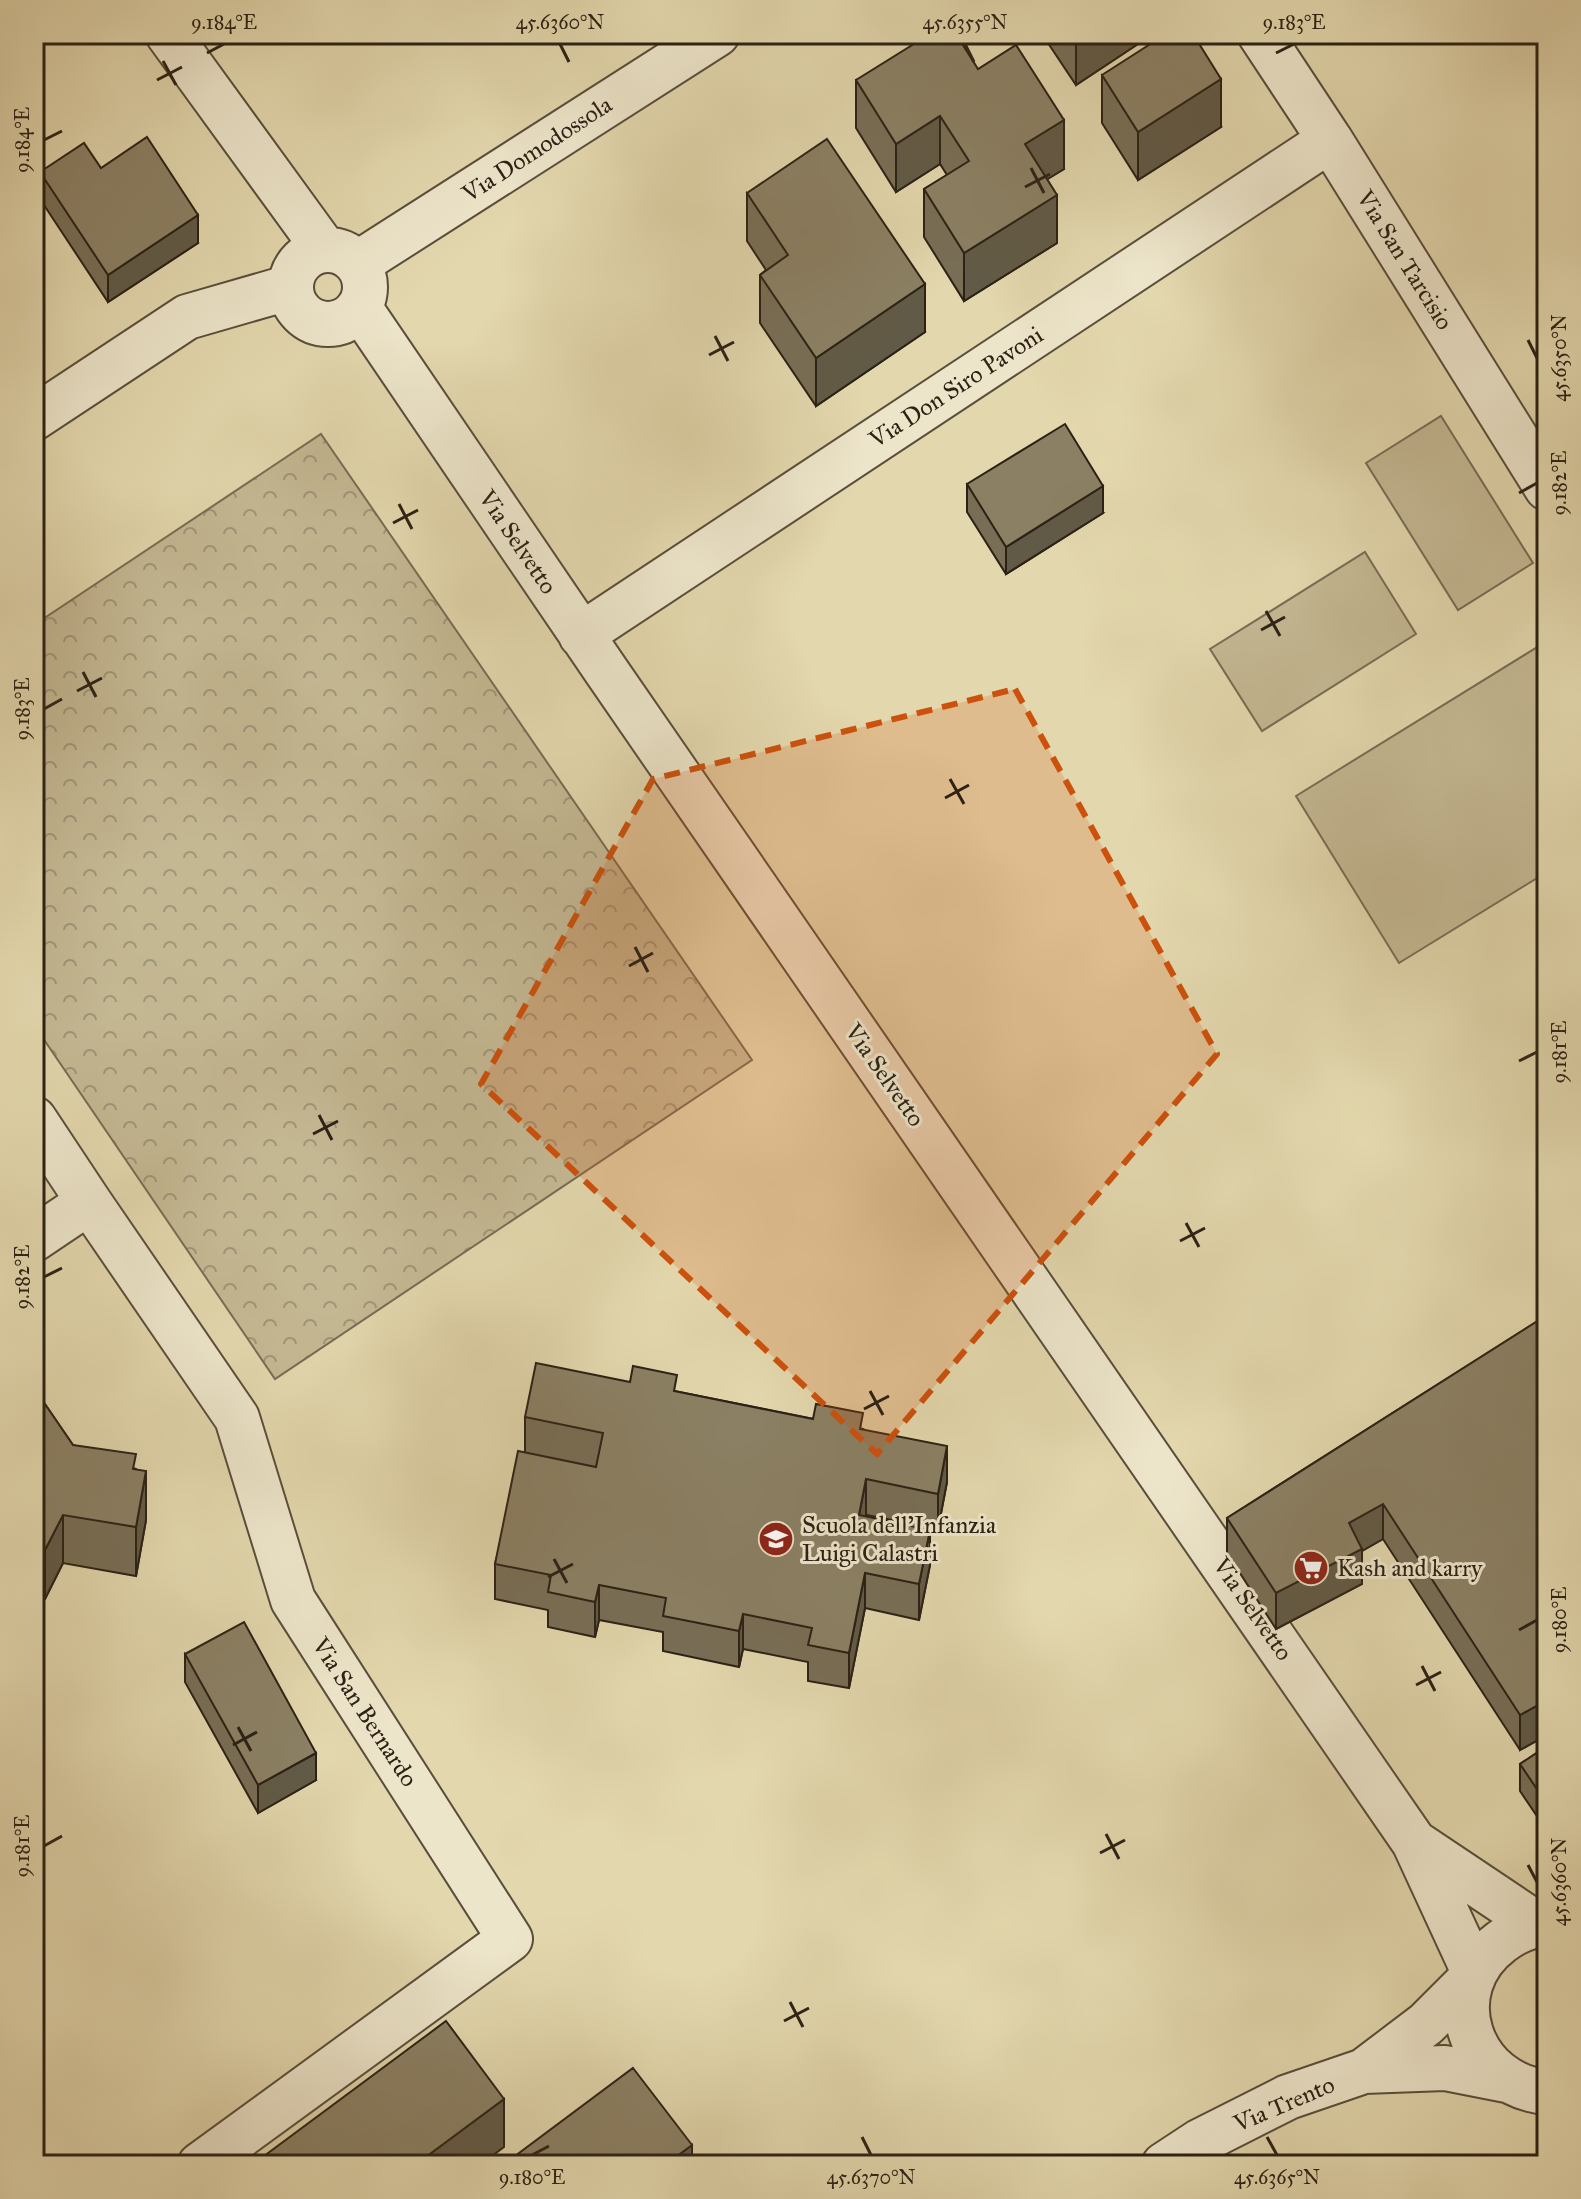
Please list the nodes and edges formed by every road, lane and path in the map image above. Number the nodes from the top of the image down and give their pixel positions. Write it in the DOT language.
graph roads {
  1 [pos="168,34"];
  2 [pos="717,34"];
  3 [pos="1260,34"];
  4 [pos="1330,140"];
  5 [pos="347,274"];
  6 [pos="291,287"];
  7 [pos="34,418"];
  8 [pos="1547,488"];
  9 [pos="581,635"];
  10 [pos="34,1119"];
  11 [pos="89,1202"];
  12 [pos="34,1239"];
  13 [pos="1414,1842"];
  14 [pos="1543,1924"];
  15 [pos="1473,1975"];
  16 [pos="1364,2071"];
  17 [pos="1536,2090"];
  18 [pos="200,2165"];
  19 [pos="1164,2165"];
  1 -- 5 [label="street, Via Selvetto"];
  2 -- 5 [label="street, Via Domodossola"];
  3 -- 4 [label="street, Via San Tarcisio"];
  4 -- 8 [label="street, Via San Tarcisio"];
  4 -- 9 [label="street, Via Don Siro Pavoni"];
  5 -- 6 [label="street"];
  5 -- 6 [label="street"];
  5 -- 9 [label="street, Via Selvetto"];
  6 -- 7 [label="street"];
  9 -- 13 [label="street, Via Selvetto"];
  10 -- 11 [label="street"];
  11 -- 12 [label="street"];
  11 -- 18 [label="street, Via San Bernardo"];
  13 -- 14 [label="street, Via Selvetto"];
  13 -- 15 [label="street, Via Selvetto"];
  14 -- 15 [label="street, Via Trento"];
  15 -- 16 [label="street, Via Trento"];
  15 -- 17 [label="street"];
  16 -- 17 [label="street, Via Trento"];
  16 -- 19 [label="street, Via Trento"];
}
